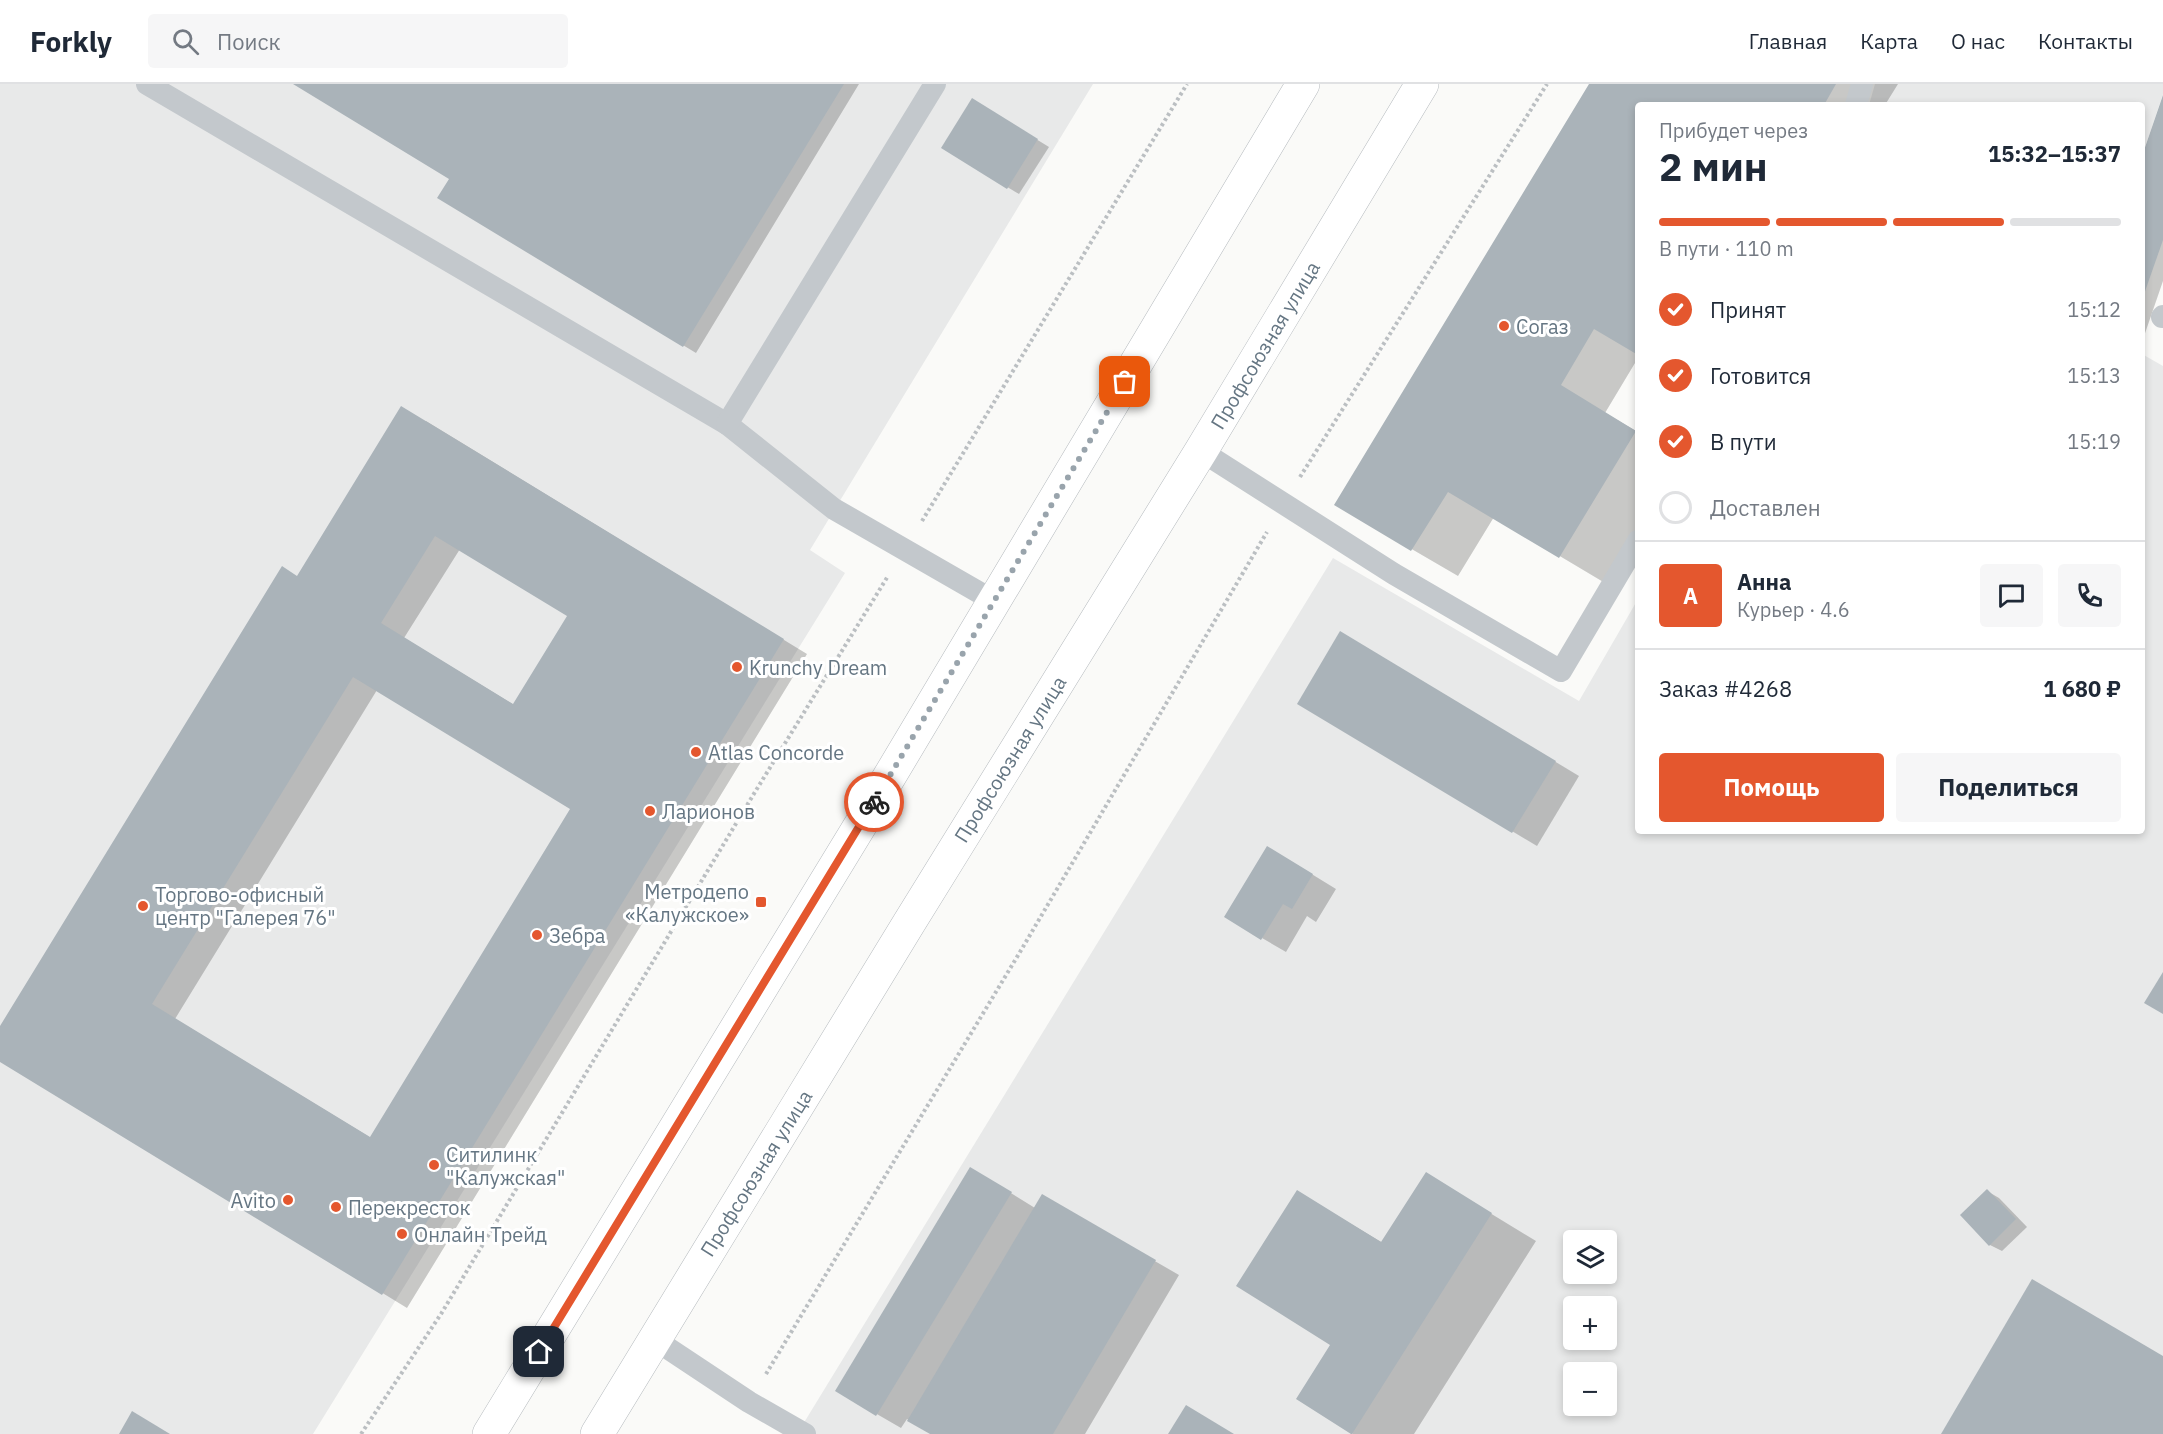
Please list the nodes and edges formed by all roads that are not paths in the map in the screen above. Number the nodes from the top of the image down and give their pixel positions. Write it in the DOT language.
graph roads {
  1 [pos="147,84"];
  2 [pos="935,84"];
  3 [pos="1303,84"];
  4 [pos="1422,84"];
  5 [pos="1862,84"];
  6 [pos="1857,102"];
  7 [pos="727,424"];
  8 [pos="1201,451"];
  9 [pos="1635,546"];
  10 [pos="994,601"];
  11 [pos="654,1339"];
  12 [pos="489,1434"];
  13 [pos="597,1434"];
  14 [pos="805,1434"];
  1 -- 7 [label="lane"];
  2 -- 7 [label="lane"];
  3 -- 10 [label="main road"];
  4 -- 8 [label="main road, Профсоюзная улица"];
  5 -- 6 [label="lane"];
  7 -- 10 [label="lane"];
  8 -- 9 [label="lane"];
  8 -- 11 [label="main road, Профсоюзная улица"];
  10 -- 12 [label="main road"];
  11 -- 13 [label="main road, Профсоюзная улица"];
  11 -- 14 [label="lane"];
}
